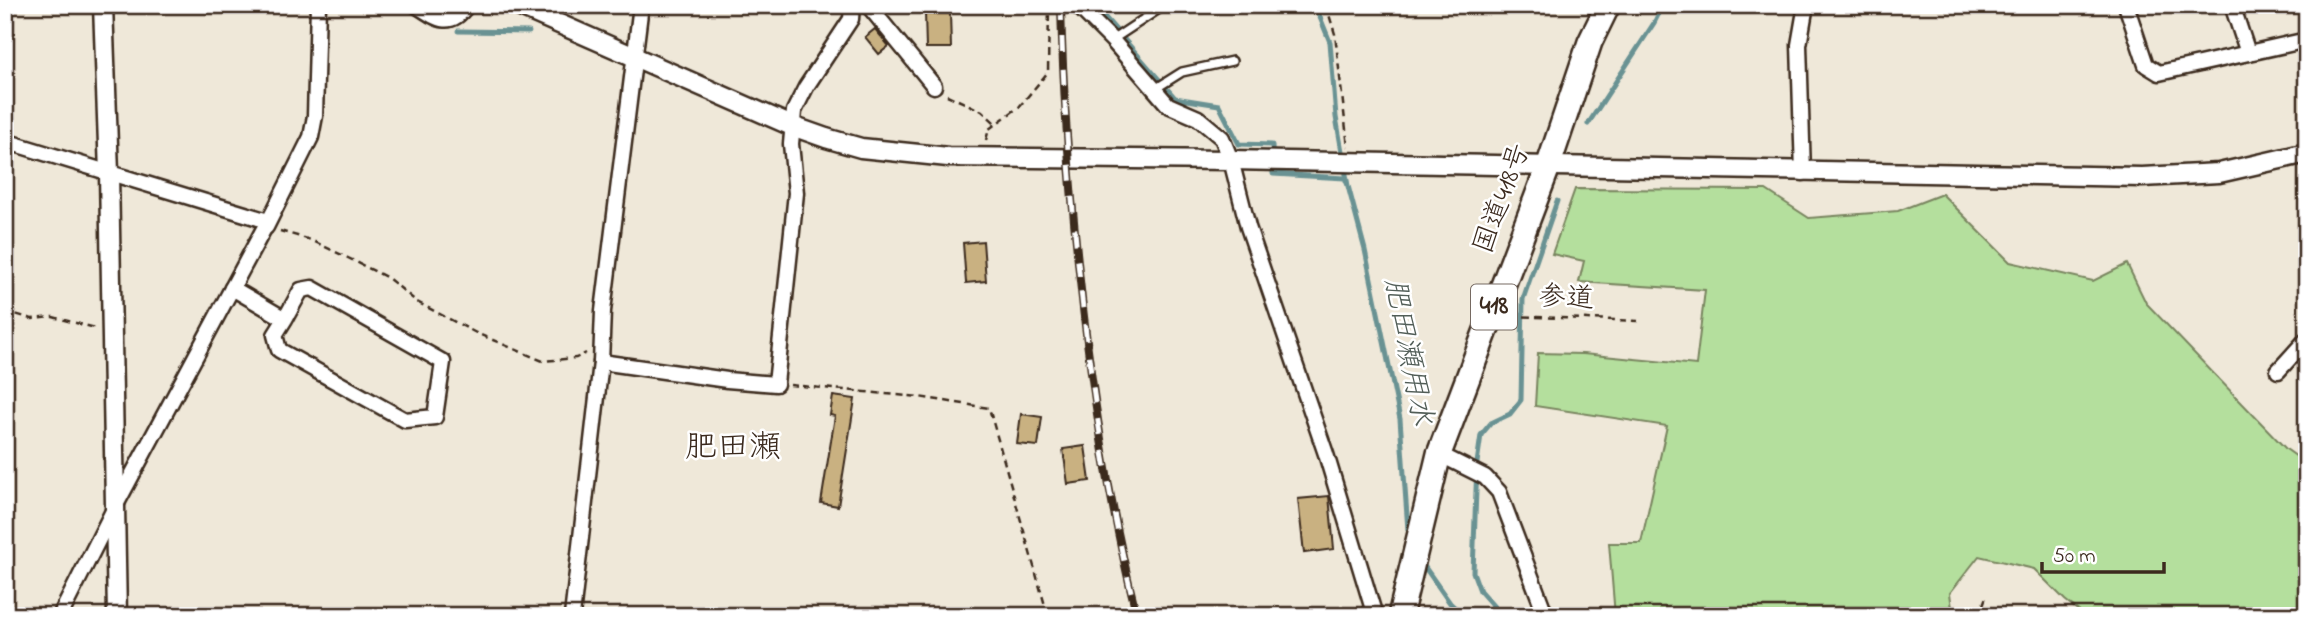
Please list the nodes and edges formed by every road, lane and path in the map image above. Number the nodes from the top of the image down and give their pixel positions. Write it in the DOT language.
graph roads {
  1 [pos="103,5"];
  2 [pos="318,5"];
  3 [pos="416,5"];
  4 [pos="467,5"];
  5 [pos="516,5"];
  6 [pos="641,5"];
  7 [pos="852,5"];
  8 [pos="868,5"];
  9 [pos="1049,5"];
  10 [pos="1077,5"];
  11 [pos="1165,5"];
  12 [pos="1326,5"];
  13 [pos="1608,5"];
  14 [pos="1805,5"];
  15 [pos="2126,5"];
  16 [pos="2232,5"];
  17 [pos="543,10"];
  18 [pos="1112,40"];
  19 [pos="2307,40"];
  20 [pos="2248,53"];
  21 [pos="635,56"];
  22 [pos="1233,61"];
  23 [pos="934,86"];
  24 [pos="1155,89"];
  25 [pos="995,123"];
  26 [pos="792,125"];
  27 [pos="5,141"];
  28 [pos="2307,153"];
  29 [pos="985,158"];
  30 [pos="1231,160"];
  31 [pos="1352,163"];
  32 [pos="1548,167"];
  33 [pos="109,173"];
  34 [pos="1803,173"];
  35 [pos="267,224"];
  36 [pos="232,288"];
  37 [pos="5,311"];
  38 [pos="1492,315"];
  39 [pos="285,319"];
  40 [pos="1638,321"];
  41 [pos="112,332"];
  42 [pos="2307,338"];
  43 [pos="576,358"];
  44 [pos="601,362"];
  45 [pos="2278,371"];
  46 [pos="776,384"];
  47 [pos="1439,454"];
  48 [pos="116,505"];
  49 [pos="1987,594"];
  50 [pos="60,616"];
  51 [pos="117,616"];
  52 [pos="231,616"];
  53 [pos="237,616"];
  54 [pos="572,616"];
  55 [pos="1048,616"];
  56 [pos="1375,616"];
  57 [pos="1400,616"];
  58 [pos="1546,616"];
  59 [pos="1979,616"];
  1 -- 33 [label="street"];
  2 -- 35 [label="street"];
  3 -- 4 [label="street"];
  5 -- 17 [label="street"];
  6 -- 21 [label="street"];
  7 -- 26 [label="street"];
  8 -- 23 [label="street"];
  9 -- 25 [label="path"];
  10 -- 18 [label="street"];
  11 -- 18 [label="lane"];
  12 -- 31 [label="path"];
  13 -- 32 [label="highway, 国道418号 / 418"];
  14 -- 34 [label="street"];
  15 -- 20 [label="street"];
  16 -- 20 [label="street"];
  17 -- 21 [label="street"];
  18 -- 24 [label="street"];
  19 -- 20 [label="street"];
  21 -- 26 [label="street"];
  21 -- 44 [label="street"];
  22 -- 24 [label="lane"];
  23 -- 25 [label="path"];
  24 -- 30 [label="street"];
  25 -- 29 [label="path"];
  26 -- 29 [label="street"];
  26 -- 46 [label="street"];
  27 -- 33 [label="street"];
  28 -- 34 [label="street"];
  29 -- 30 [label="street"];
  30 -- 31 [label="street"];
  30 -- 56 [label="street"];
  31 -- 32 [label="street"];
  32 -- 34 [label="street"];
  32 -- 38 [label="highway, 国道418号 / 418"];
  33 -- 35 [label="street"];
  33 -- 41 [label="street"];
  35 -- 36 [label="street"];
  35 -- 43 [label="path"];
  36 -- 39 [label="street"];
  36 -- 48 [label="street"];
  37 -- 41 [label="path"];
  38 -- 40 [label="path, 参道"];
  38 -- 47 [label="highway, 国道418号 / 418"];
  39 -- 39 [label="street"];
  41 -- 48 [label="street"];
  42 -- 45 [label="street"];
  44 -- 46 [label="street"];
  44 -- 54 [label="street"];
  46 -- 55 [label="path"];
  47 -- 57 [label="highway, 国道418号 / 418"];
  47 -- 58 [label="street"];
  48 -- 50 [label="street"];
  48 -- 51 [label="street"];
  49 -- 59 [label="path"];
  52 -- 53 [label="path"];
}
